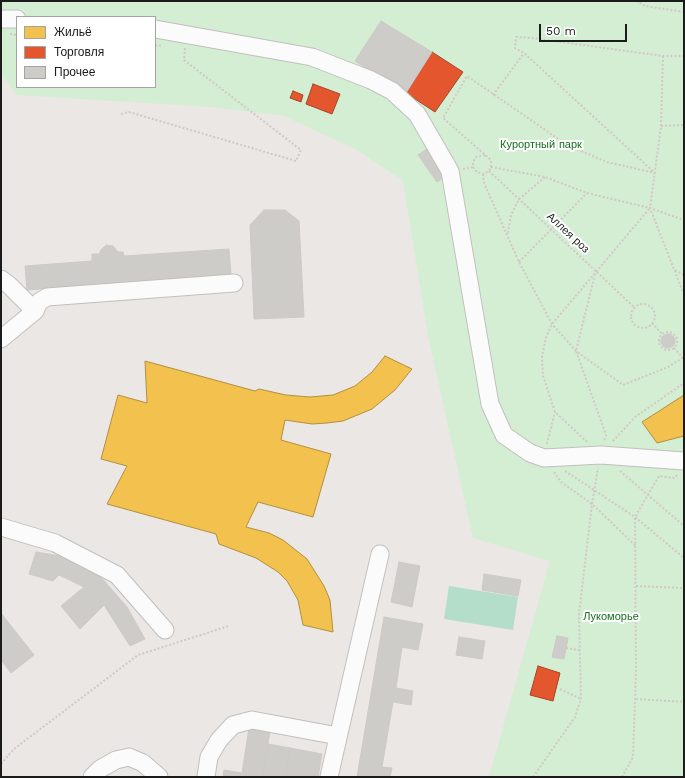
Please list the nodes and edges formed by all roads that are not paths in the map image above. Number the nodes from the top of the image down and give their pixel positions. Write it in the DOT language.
graph roads {
  1 [pos="1,19"];
  2 [pos="16,19"];
  3 [pos="156,29"];
  4 [pos="1,279"];
  5 [pos="234,283"];
  6 [pos="35,311"];
  7 [pos="1,339"];
  8 [pos="683,461"];
  9 [pos="1,527"];
  10 [pos="380,554"];
  11 [pos="165,630"];
  12 [pos="338,736"];
  13 [pos="92,777"];
  14 [pos="158,777"];
  15 [pos="206,777"];
  16 [pos="330,777"];
  1 -- 2 [label="lane"];
  3 -- 8 [label="lane"];
  4 -- 6 [label="lane"];
  5 -- 6 [label="lane"];
  6 -- 7 [label="lane"];
  9 -- 11 [label="lane"];
  10 -- 12 [label="lane"];
  12 -- 15 [label="lane"];
  12 -- 16 [label="lane"];
  13 -- 14 [label="lane"];
}
